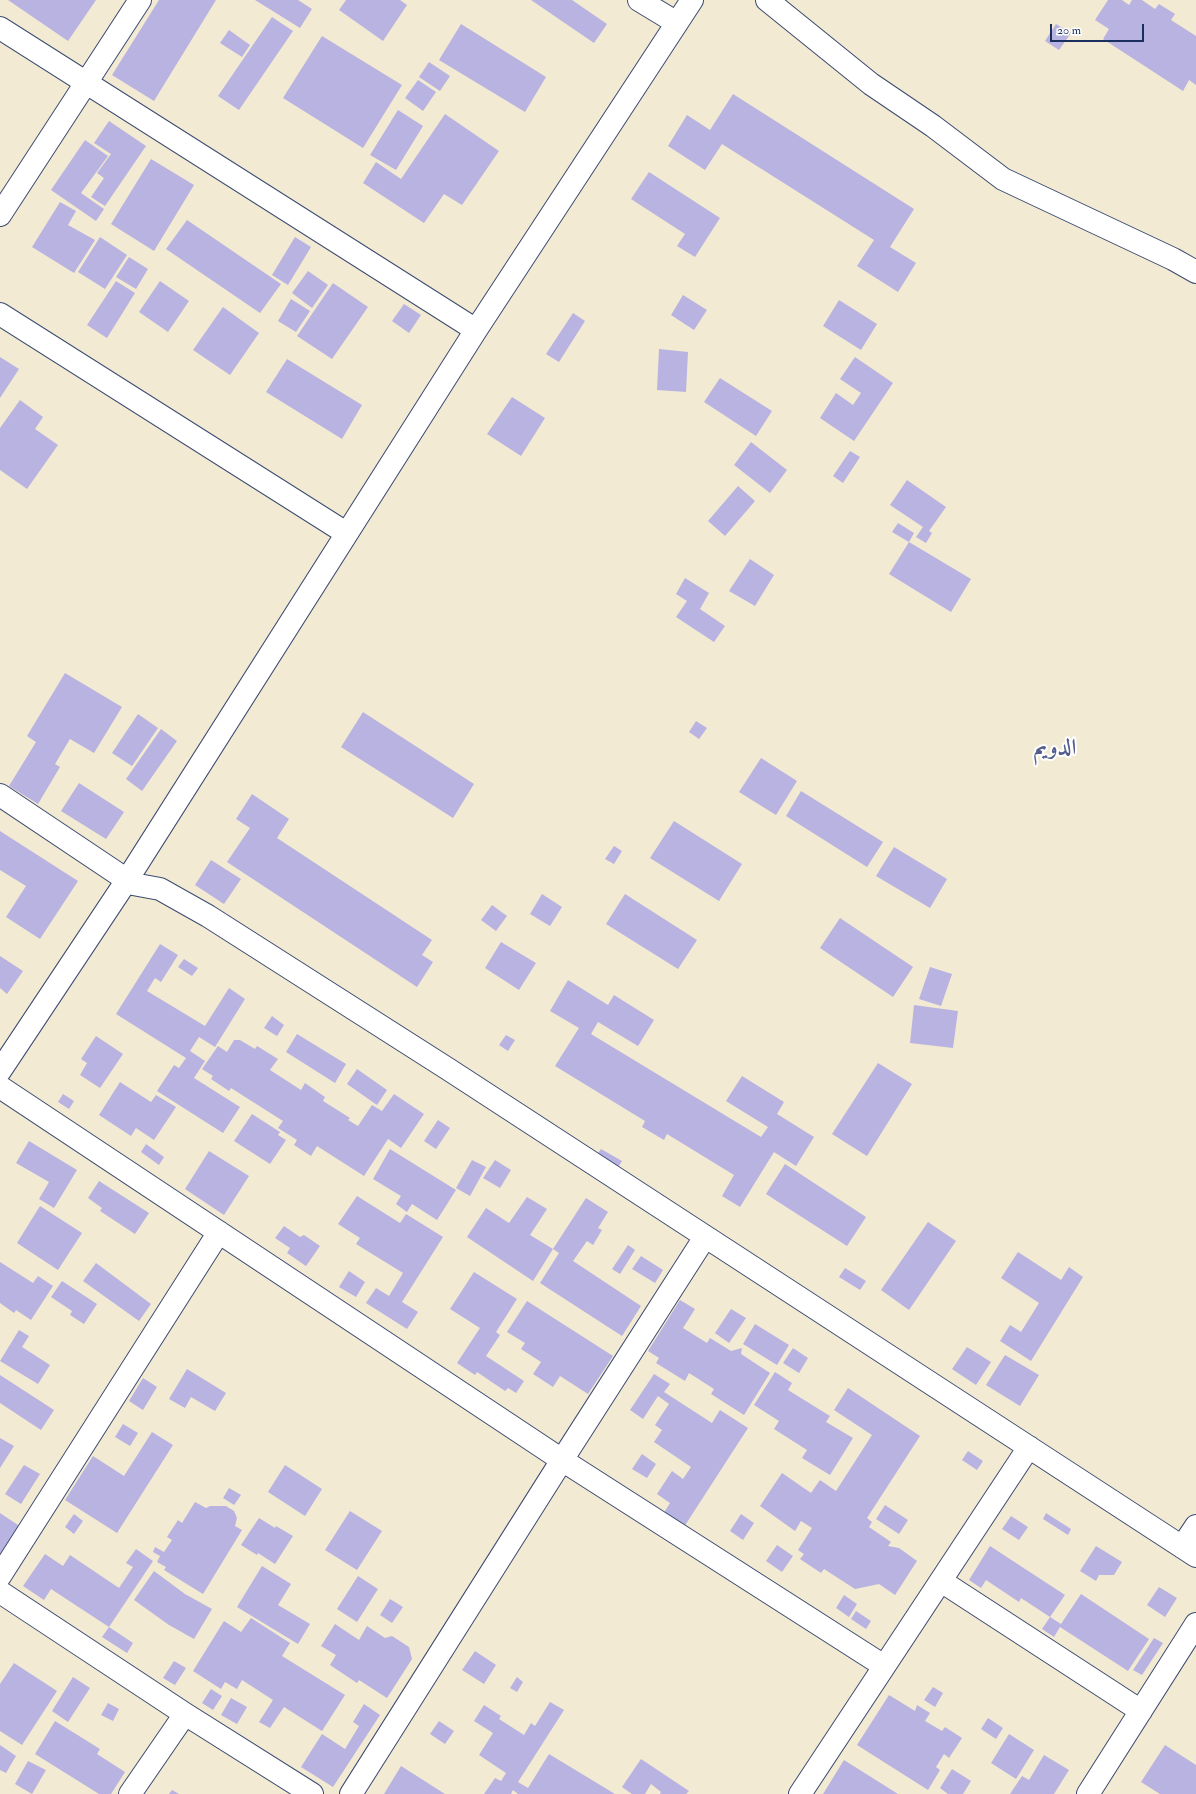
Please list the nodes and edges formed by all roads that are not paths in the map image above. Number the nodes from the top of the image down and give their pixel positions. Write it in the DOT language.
graph roads {
  1 [pos="140,0"];
  2 [pos="639,0"];
  3 [pos="692,0"];
  4 [pos="767,0"];
  5 [pos="677,23"];
  6 [pos="0,28"];
  7 [pos="85,83"];
  8 [pos="0,215"];
  9 [pos="1196,272"];
  10 [pos="0,314"];
  11 [pos="476,330"];
  12 [pos="346,533"];
  13 [pos="0,795"];
  14 [pos="127,880"];
  15 [pos="0,1071"];
  16 [pos="0,1087"];
  17 [pos="218,1232"];
  18 [pos="705,1237"];
  19 [pos="1029,1447"];
  20 [pos="562,1460"];
  21 [pos="1196,1526"];
  22 [pos="1189,1552"];
  23 [pos="0,1576"];
  24 [pos="941,1581"];
  25 [pos="0,1592"];
  26 [pos="1196,1624"];
  27 [pos="884,1666"];
  28 [pos="1141,1711"];
  29 [pos="185,1714"];
  30 [pos="130,1794"];
  31 [pos="312,1794"];
  32 [pos="351,1794"];
  33 [pos="800,1794"];
  34 [pos="1088,1794"];
  1 -- 7 [label="street"];
  2 -- 5 [label="street"];
  3 -- 5 [label="street"];
  4 -- 9 [label="street"];
  5 -- 11 [label="street"];
  6 -- 7 [label="street"];
  7 -- 8 [label="street"];
  7 -- 11 [label="street"];
  10 -- 12 [label="street"];
  11 -- 12 [label="street"];
  12 -- 14 [label="street"];
  13 -- 14 [label="street"];
  14 -- 15 [label="street"];
  14 -- 18 [label="street"];
  16 -- 17 [label="street"];
  17 -- 20 [label="street"];
  17 -- 23 [label="street"];
  18 -- 19 [label="street"];
  18 -- 20 [label="street"];
  19 -- 22 [label="street"];
  19 -- 24 [label="street"];
  20 -- 27 [label="street"];
  20 -- 32 [label="street"];
  21 -- 22 [label="street"];
  24 -- 27 [label="street"];
  24 -- 28 [label="street"];
  25 -- 29 [label="street"];
  26 -- 28 [label="street"];
  27 -- 33 [label="street"];
  28 -- 34 [label="street"];
  29 -- 30 [label="street"];
  29 -- 31 [label="street"];
}
